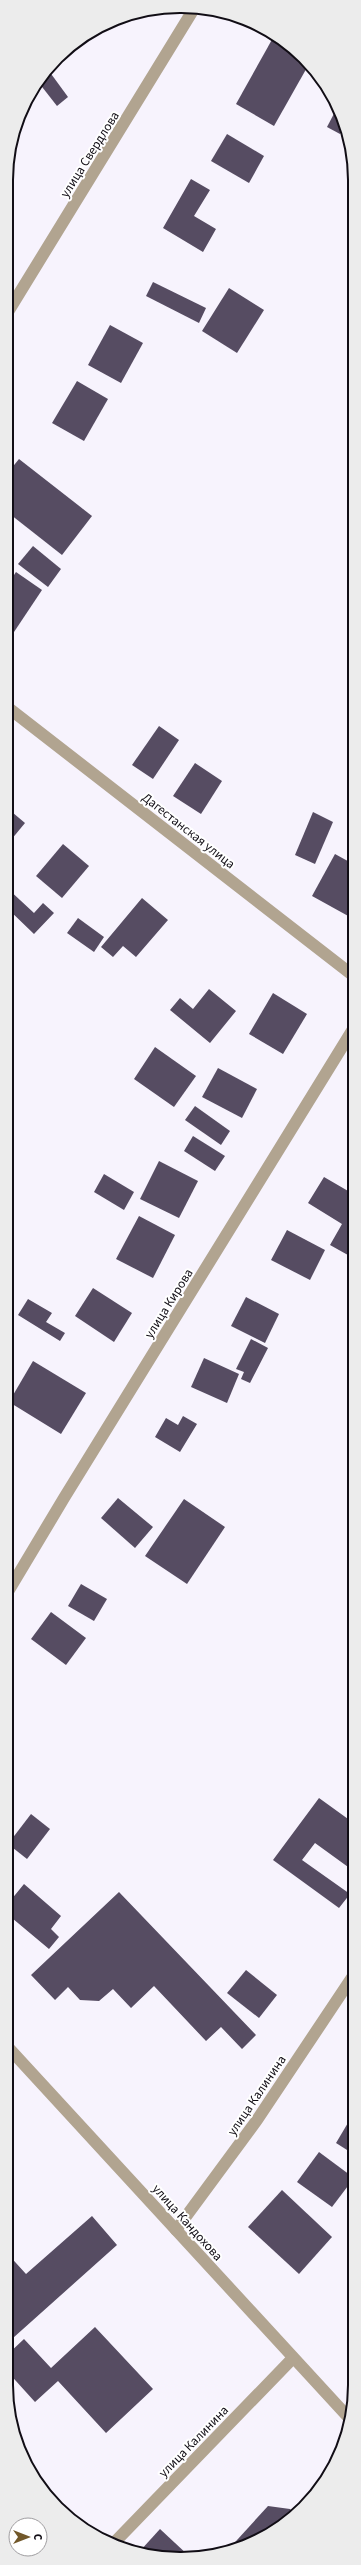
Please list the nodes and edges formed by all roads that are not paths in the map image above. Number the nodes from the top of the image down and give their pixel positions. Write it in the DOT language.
graph roads {
  1 [pos="191,13"];
  2 [pos="13,304"];
  3 [pos="13,711"];
  4 [pos="348,972"];
  5 [pos="348,1037"];
  6 [pos="13,1584"];
  7 [pos="348,1984"];
  8 [pos="13,2053"];
  9 [pos="176,2230"];
  10 [pos="294,2358"];
  11 [pos="346,2414"];
  12 [pos="117,2540"];
  1 -- 2 [label="street, улица Свердлова"];
  3 -- 4 [label="street, Дагестанская улица"];
  5 -- 6 [label="street, улица Кирова"];
  7 -- 9 [label="street, улица Калинина"];
  8 -- 9 [label="street, улица Кандохова"];
  9 -- 10 [label="street, улица Кандохова"];
  10 -- 11 [label="street, улица Кандохова"];
  10 -- 12 [label="street, улица Калинина"];
}
